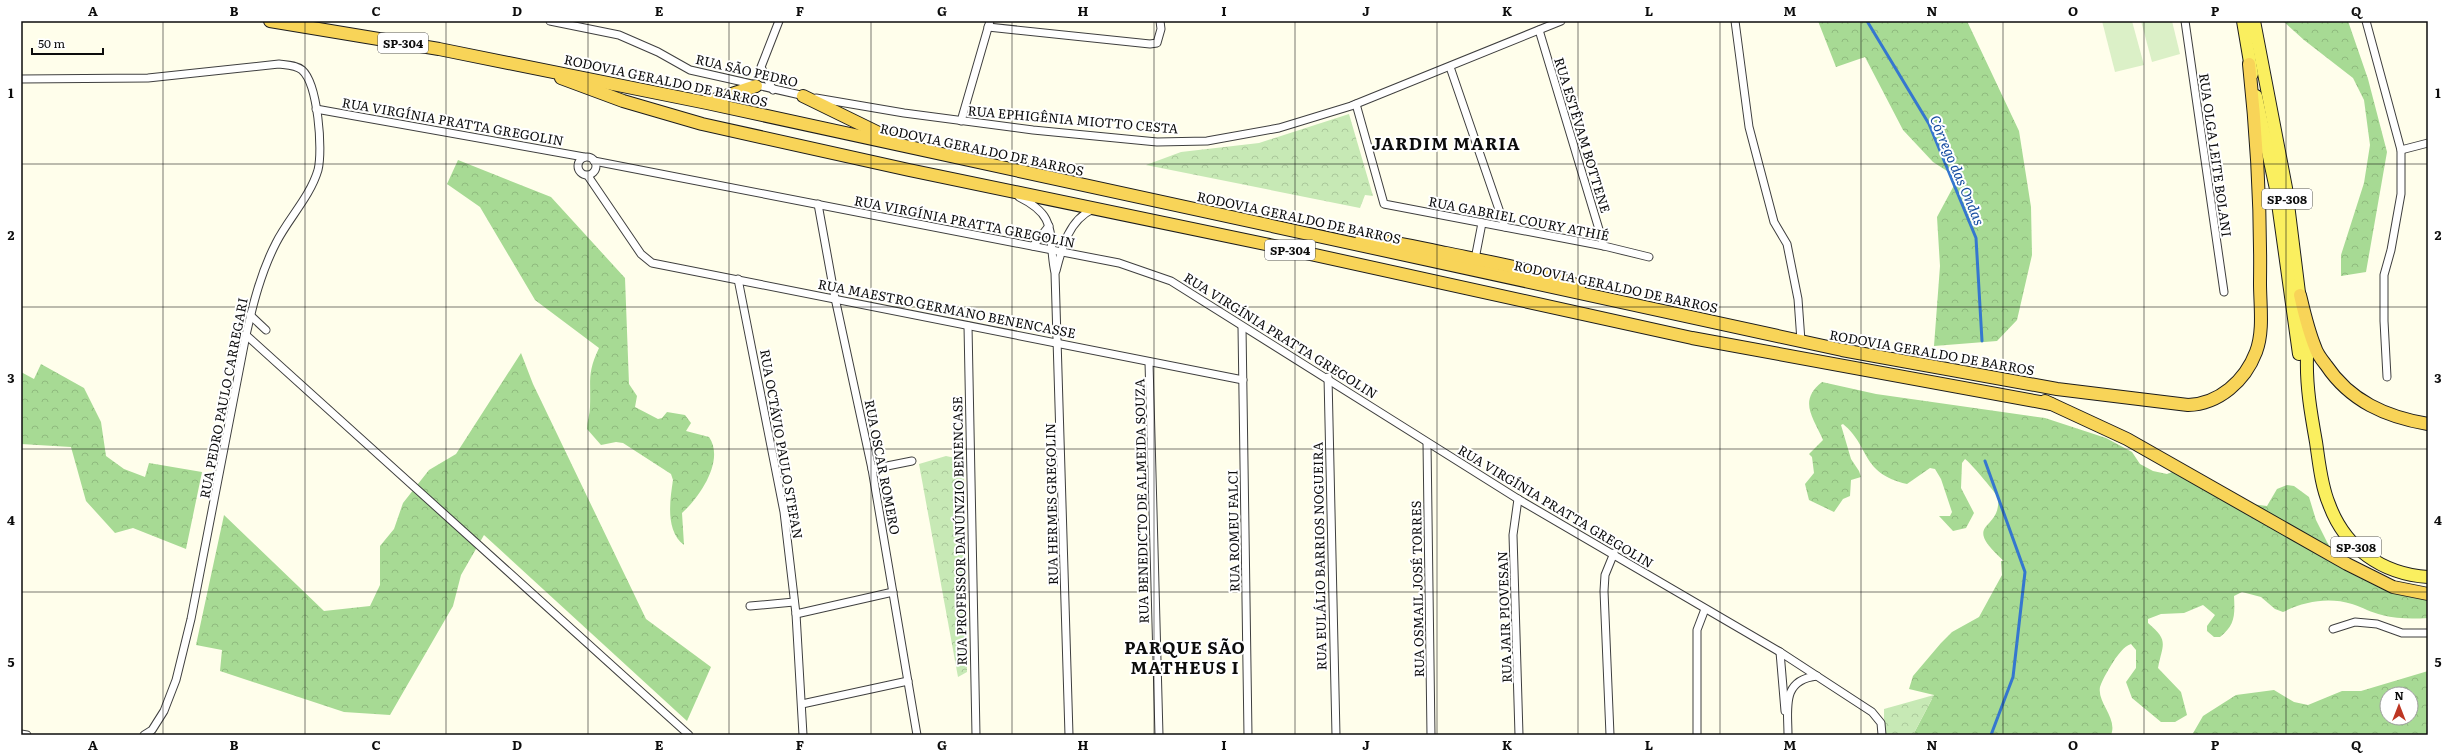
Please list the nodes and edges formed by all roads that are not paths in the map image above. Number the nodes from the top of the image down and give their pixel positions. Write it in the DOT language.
graph roads {
  1 [pos="270,21"];
  2 [pos="550,21"];
  3 [pos="779,21"];
  4 [pos="1160,21"];
  5 [pos="1561,21"];
  6 [pos="1735,21"];
  7 [pos="2185,21"];
  8 [pos="2242,21"];
  9 [pos="2254,21"];
  10 [pos="2366,21"];
  11 [pos="989,24"];
  12 [pos="1539,30"];
  13 [pos="2249,64"];
  14 [pos="1450,67"];
  15 [pos="536,68"];
  16 [pos="21,79"];
  17 [pos="756,86"];
  18 [pos="773,90"];
  19 [pos="803,96"];
  20 [pos="707,102"];
  21 [pos="1356,104"];
  22 [pos="316,109"];
  23 [pos="961,121"];
  24 [pos="2428,143"];
  25 [pos="910,148"];
  26 [pos="2401,150"];
  27 [pos="584,158"];
  28 [pos="594,161"];
  29 [pos="588,176"];
  30 [pos="1000,188"];
  31 [pos="818,204"];
  32 [pos="1094,208"];
  33 [pos="1482,223"];
  34 [pos="1049,226"];
  35 [pos="1505,227"];
  36 [pos="1338,240"];
  37 [pos="1033,246"];
  38 [pos="1604,246"];
  39 [pos="1052,250"];
  40 [pos="1062,252"];
  41 [pos="1649,257"];
  42 [pos="1475,259"];
  43 [pos="1055,273"];
  44 [pos="738,279"];
  45 [pos="2224,292"];
  46 [pos="2300,295"];
  47 [pos="835,298"];
  48 [pos="1620,301"];
  49 [pos="250,315"];
  50 [pos="968,326"];
  51 [pos="1242,327"];
  52 [pos="266,330"];
  53 [pos="246,336"];
  54 [pos="1801,341"];
  55 [pos="1058,342"];
  56 [pos="1149,362"];
  57 [pos="1328,377"];
  58 [pos="2387,377"];
  59 [pos="2306,378"];
  60 [pos="1243,380"];
  61 [pos="2010,380"];
  62 [pos="2051,404"];
  63 [pos="2428,424"];
  64 [pos="1427,443"];
  65 [pos="912,462"];
  66 [pos="872,469"];
  67 [pos="1518,499"];
  68 [pos="1614,553"];
  69 [pos="2428,577"];
  70 [pos="893,592"];
  71 [pos="2428,594"];
  72 [pos="794,602"];
  73 [pos="750,606"];
  74 [pos="1705,609"];
  75 [pos="796,614"];
  76 [pos="2333,629"];
  77 [pos="2428,633"];
  78 [pos="1780,652"];
  79 [pos="1816,676"];
  80 [pos="908,681"];
  81 [pos="802,704"];
  82 [pos="1788,721"];
  83 [pos="21,734"];
  84 [pos="27,735"];
  85 [pos="144,735"];
  86 [pos="689,735"];
  87 [pos="803,735"];
  88 [pos="917,735"];
  89 [pos="976,735"];
  90 [pos="1069,735"];
  91 [pos="1159,735"];
  92 [pos="1248,735"];
  93 [pos="1336,735"];
  94 [pos="1431,735"];
  95 [pos="1519,735"];
  96 [pos="1610,735"];
  97 [pos="1697,735"];
  98 [pos="1788,735"];
  99 [pos="1882,735"];
  1 -- 15 [label="highway, RODOVIA GERALDO DE BARROS / SP-304"];
  2 -- 17 [label="street, RUA SÃO PEDRO"];
  3 -- 18 [label="street"];
  4 -- 11 [label="street"];
  5 -- 12 [label="street, RUA EPHIGÊNIA MIOTTO CESTA"];
  6 -- 54 [label="street"];
  7 -- 45 [label="street, RUA OLGA LEITE BOLANI"];
  8 -- 13 [label="main road, SP-308"];
  9 -- 46 [label="main road, SP-308"];
  10 -- 26 [label="street"];
  11 -- 23 [label="street"];
  12 -- 14 [label="street, RUA EPHIGÊNIA MIOTTO CESTA"];
  12 -- 38 [label="street, RUA ESTÊVAM BOTTENE"];
  13 -- 59 [label="main road, SP-308"];
  13 -- 61 [label="highway, RODOVIA GERALDO DE BARROS / SP-304"];
  14 -- 21 [label="street, RUA EPHIGÊNIA MIOTTO CESTA"];
  14 -- 35 [label="street"];
  15 -- 20 [label="highway, RODOVIA GERALDO DE BARROS / SP-304"];
  15 -- 30 [label="highway, RODOVIA GERALDO DE BARROS / SP-304"];
  16 -- 22 [label="street, RUA PEDRO PAULO CARREGARI"];
  17 -- 18 [label="street, RUA SÃO PEDRO"];
  17 -- 20 [label="highway"];
  18 -- 19 [label="street, RUA SÃO PEDRO"];
  19 -- 23 [label="street, RUA EPHIGÊNIA MIOTTO CESTA"];
  19 -- 25 [label="highway"];
  20 -- 25 [label="highway, RODOVIA GERALDO DE BARROS / SP-304"];
  21 -- 23 [label="street, RUA EPHIGÊNIA MIOTTO CESTA"];
  21 -- 33 [label="street, RUA GABRIEL COURY ATHIÉ"];
  22 -- 27 [label="street, RUA VIRGÍNIA PRATTA GREGOLIN"];
  22 -- 49 [label="street, RUA PEDRO PAULO CARREGARI"];
  24 -- 26 [label="street"];
  25 -- 36 [label="highway, RODOVIA GERALDO DE BARROS / SP-304"];
  26 -- 58 [label="street"];
  27 -- 28 [label="street"];
  27 -- 29 [label="street"];
  28 -- 29 [label="street"];
  28 -- 31 [label="street, RUA VIRGÍNIA PRATTA GREGOLIN"];
  29 -- 44 [label="street, RUA MAESTRO GERMANO BENENCASSE"];
  30 -- 32 [label="highway, RODOVIA GERALDO DE BARROS / SP-304"];
  30 -- 34 [label="street, RUA HERMES GREGOLIN"];
  31 -- 37 [label="street, RUA VIRGÍNIA PRATTA GREGOLIN"];
  31 -- 47 [label="street, RUA OSCAR ROMERO"];
  32 -- 40 [label="street, RUA HERMES GREGOLIN"];
  32 -- 62 [label="highway, RODOVIA GERALDO DE BARROS / SP-304"];
  33 -- 35 [label="street, RUA GABRIEL COURY ATHIÉ"];
  33 -- 42 [label="street"];
  34 -- 37 [label="street"];
  34 -- 39 [label="street, RUA HERMES GREGOLIN"];
  35 -- 38 [label="street, RUA GABRIEL COURY ATHIÉ"];
  36 -- 42 [label="highway"];
  36 -- 48 [label="highway, RODOVIA GERALDO DE BARROS / SP-304"];
  37 -- 39 [label="street, RUA VIRGÍNIA PRATTA GREGOLIN"];
  38 -- 41 [label="street, RUA GABRIEL COURY ATHIÉ"];
  39 -- 40 [label="street, RUA VIRGÍNIA PRATTA GREGOLIN"];
  39 -- 43 [label="street, RUA HERMES GREGOLIN"];
  40 -- 43 [label="street, RUA HERMES GREGOLIN"];
  40 -- 51 [label="street, RUA VIRGÍNIA PRATTA GREGOLIN"];
  42 -- 48 [label="highway"];
  43 -- 55 [label="street, RUA HERMES GREGOLIN"];
  44 -- 47 [label="street, RUA MAESTRO GERMANO BENENCASSE"];
  44 -- 72 [label="street, RUA OCTÁVIO PAULO STEFAN"];
  46 -- 59 [label="main road, SP-308"];
  46 -- 63 [label="highway"];
  47 -- 50 [label="street, RUA MAESTRO GERMANO BENENCASSE"];
  47 -- 66 [label="street, RUA OSCAR ROMERO"];
  48 -- 54 [label="highway, RODOVIA GERALDO DE BARROS / SP-304"];
  49 -- 52 [label="street"];
  49 -- 53 [label="street, RUA PEDRO PAULO CARREGARI"];
  50 -- 55 [label="street, RUA MAESTRO GERMANO BENENCASSE"];
  50 -- 89 [label="street, RUA PROFESSOR DANÚNZIO BENENCASE"];
  51 -- 57 [label="street, RUA VIRGÍNIA PRATTA GREGOLIN"];
  51 -- 60 [label="street, RUA ROMEU FALCI"];
  53 -- 85 [label="street, RUA PEDRO PAULO CARREGARI"];
  53 -- 86 [label="street"];
  54 -- 61 [label="highway, RODOVIA GERALDO DE BARROS / SP-304"];
  55 -- 56 [label="street, RUA MAESTRO GERMANO BENENCASSE"];
  55 -- 90 [label="street, RUA HERMES GREGOLIN"];
  56 -- 60 [label="street, RUA MAESTRO GERMANO BENENCASSE"];
  56 -- 91 [label="street, RUA BENEDICTO DE ALMEIDA SOUZA"];
  57 -- 64 [label="street, RUA VIRGÍNIA PRATTA GREGOLIN"];
  57 -- 93 [label="street, RUA EULÁLIO BARRIOS NOGUEIRA"];
  59 -- 69 [label="main road, SP-308"];
  60 -- 92 [label="street, RUA ROMEU FALCI"];
  61 -- 62 [label="highway"];
  62 -- 71 [label="highway"];
  64 -- 67 [label="street, RUA VIRGÍNIA PRATTA GREGOLIN"];
  64 -- 94 [label="street, RUA OSMAIL JOSÉ TORRES"];
  65 -- 66 [label="street"];
  66 -- 70 [label="street, RUA OSCAR ROMERO"];
  67 -- 68 [label="street, RUA VIRGÍNIA PRATTA GREGOLIN"];
  67 -- 95 [label="street, RUA JAIR PIOVESAN"];
  68 -- 74 [label="street, RUA VIRGÍNIA PRATTA GREGOLIN"];
  68 -- 96 [label="street"];
  70 -- 75 [label="street"];
  70 -- 80 [label="street, RUA OSCAR ROMERO"];
  72 -- 73 [label="street"];
  72 -- 75 [label="street, RUA OCTÁVIO PAULO STEFAN"];
  74 -- 78 [label="street, RUA VIRGÍNIA PRATTA GREGOLIN"];
  74 -- 97 [label="street"];
  75 -- 81 [label="street, RUA OCTÁVIO PAULO STEFAN"];
  76 -- 77 [label="street"];
  78 -- 79 [label="street, RUA VIRGÍNIA PRATTA GREGOLIN"];
  78 -- 82 [label="street"];
  79 -- 82 [label="street"];
  79 -- 99 [label="street, RUA VIRGÍNIA PRATTA GREGOLIN"];
  80 -- 81 [label="street"];
  80 -- 88 [label="street, RUA OSCAR ROMERO"];
  81 -- 87 [label="street, RUA OCTÁVIO PAULO STEFAN"];
  82 -- 98 [label="street"];
  83 -- 84 [label="street"];
}
